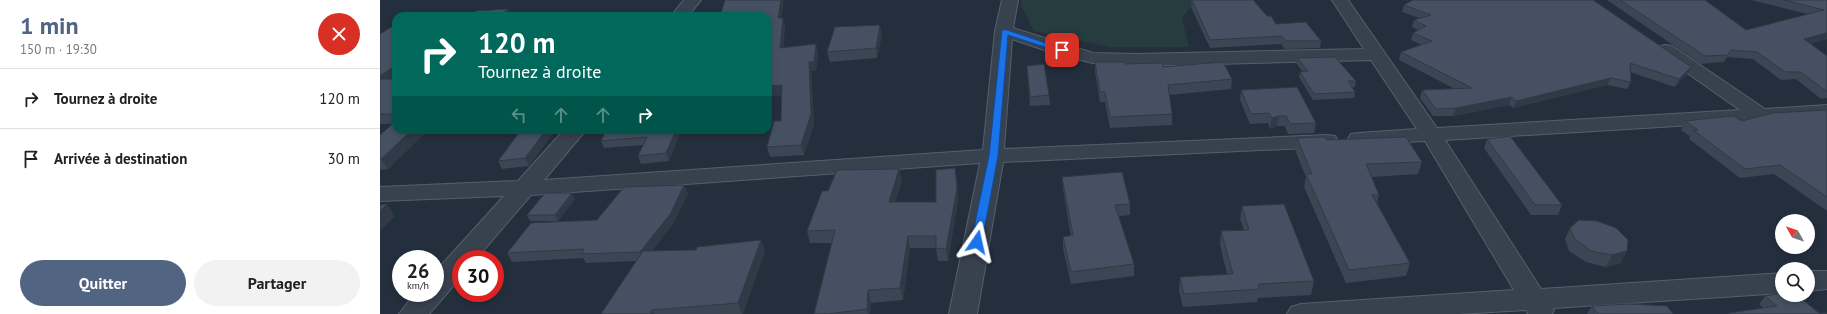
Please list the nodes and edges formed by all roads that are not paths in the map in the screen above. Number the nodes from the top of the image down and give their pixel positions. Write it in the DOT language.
graph roads {
  1 [pos="694,0"];
  2 [pos="1010,0"];
  3 [pos="1340,0"];
  4 [pos="683,12"];
  5 [pos="1004,32"];
  6 [pos="1651,40"];
  7 [pos="1377,54"];
  8 [pos="1827,111"];
  9 [pos="1761,115"];
  10 [pos="572,134"];
  11 [pos="1432,136"];
  12 [pos="993,156"];
  13 [pos="525,188"];
  14 [pos="380,194"];
  15 [pos="469,250"];
  16 [pos="452,269"];
  17 [pos="444,279"];
  18 [pos="1827,280"];
  19 [pos="1815,281"];
  20 [pos="1775,284"];
  21 [pos="423,302"];
  22 [pos="1538,307"];
  23 [pos="413,314"];
  24 [pos="963,314"];
  25 [pos="1301,314"];
  1 -- 4 [label="street"];
  2 -- 5 [label="street"];
  3 -- 7 [label="street"];
  5 -- 7 [label="street"];
  5 -- 12 [label="street"];
  6 -- 9 [label="street"];
  7 -- 11 [label="street"];
  8 -- 9 [label="street"];
  9 -- 11 [label="street"];
  10 -- 13 [label="street"];
  11 -- 12 [label="street"];
  11 -- 22 [label="street"];
  12 -- 13 [label="street"];
  12 -- 24 [label="street"];
  13 -- 14 [label="street"];
  13 -- 15 [label="street"];
  16 -- 17 [label="street"];
  18 -- 19 [label="street"];
  20 -- 22 [label="street"];
  21 -- 23 [label="street"];
  22 -- 25 [label="street"];
}
